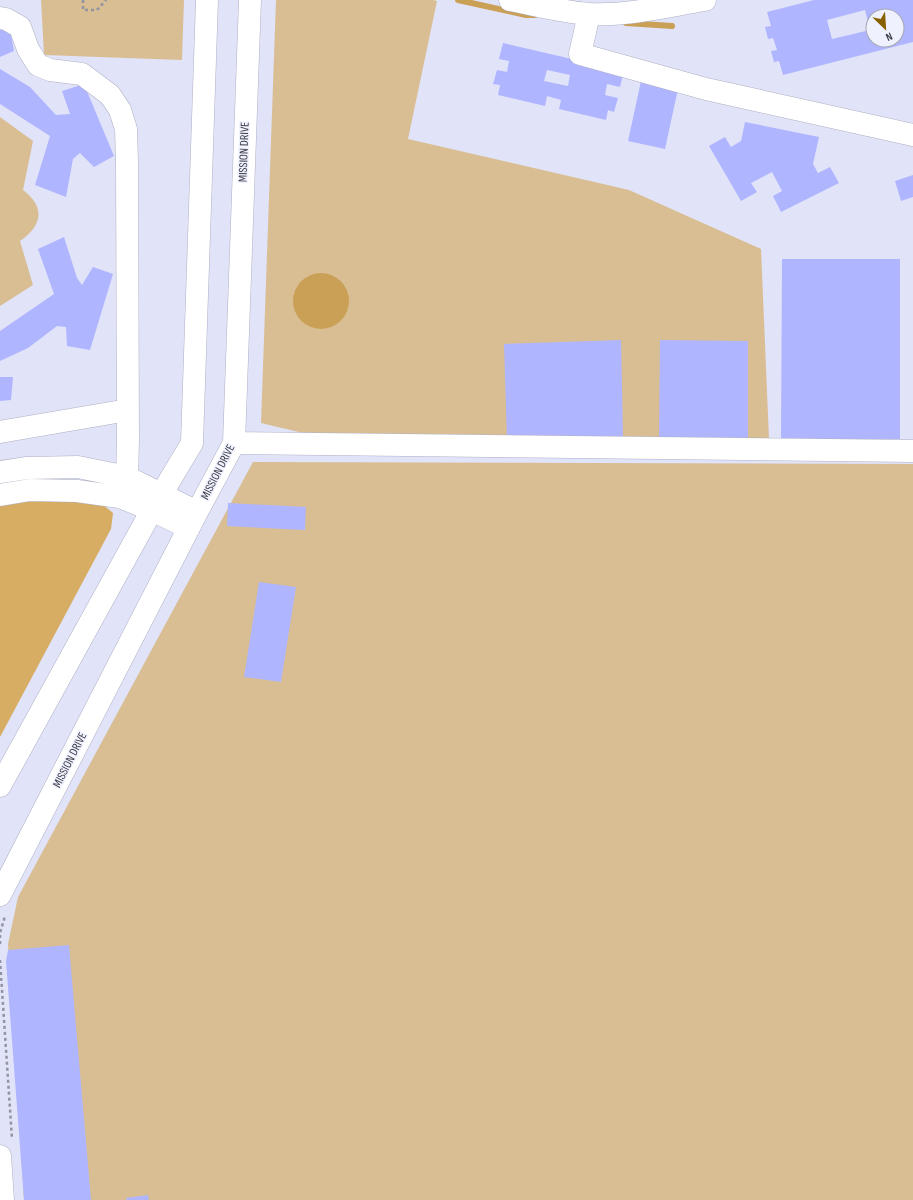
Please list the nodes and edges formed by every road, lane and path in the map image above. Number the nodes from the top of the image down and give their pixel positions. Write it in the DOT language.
graph roads {
  1 [pos="83,0"];
  2 [pos="106,0"];
  3 [pos="207,0"];
  4 [pos="250,0"];
  5 [pos="510,0"];
  6 [pos="705,0"];
  7 [pos="681,2"];
  8 [pos="0,18"];
  9 [pos="588,19"];
  10 [pos="913,135"];
  11 [pos="128,410"];
  12 [pos="0,432"];
  13 [pos="234,443"];
  14 [pos="913,451"];
  15 [pos="0,472"];
  16 [pos="127,477"];
  17 [pos="0,495"];
  18 [pos="157,502"];
  19 [pos="193,520"];
  20 [pos="0,786"];
  21 [pos="0,896"];
  22 [pos="0,960"];
  23 [pos="6,1151"];
  24 [pos="3,1200"];
  1 -- 2 [label="path"];
  3 -- 18 [label="street"];
  4 -- 13 [label="street, MISSION DRIVE"];
  5 -- 9 [label="street"];
  6 -- 7 [label="street"];
  7 -- 9 [label="street"];
  8 -- 11 [label="street"];
  9 -- 10 [label="street"];
  11 -- 12 [label="street"];
  11 -- 16 [label="street"];
  13 -- 14 [label="street"];
  13 -- 19 [label="street, MISSION DRIVE"];
  15 -- 16 [label="street"];
  16 -- 18 [label="street"];
  17 -- 18 [label="street"];
  18 -- 19 [label="street"];
  18 -- 20 [label="street"];
  19 -- 21 [label="street, MISSION DRIVE"];
  22 -- 23 [label="path"];
  23 -- 24 [label="street"];
}
